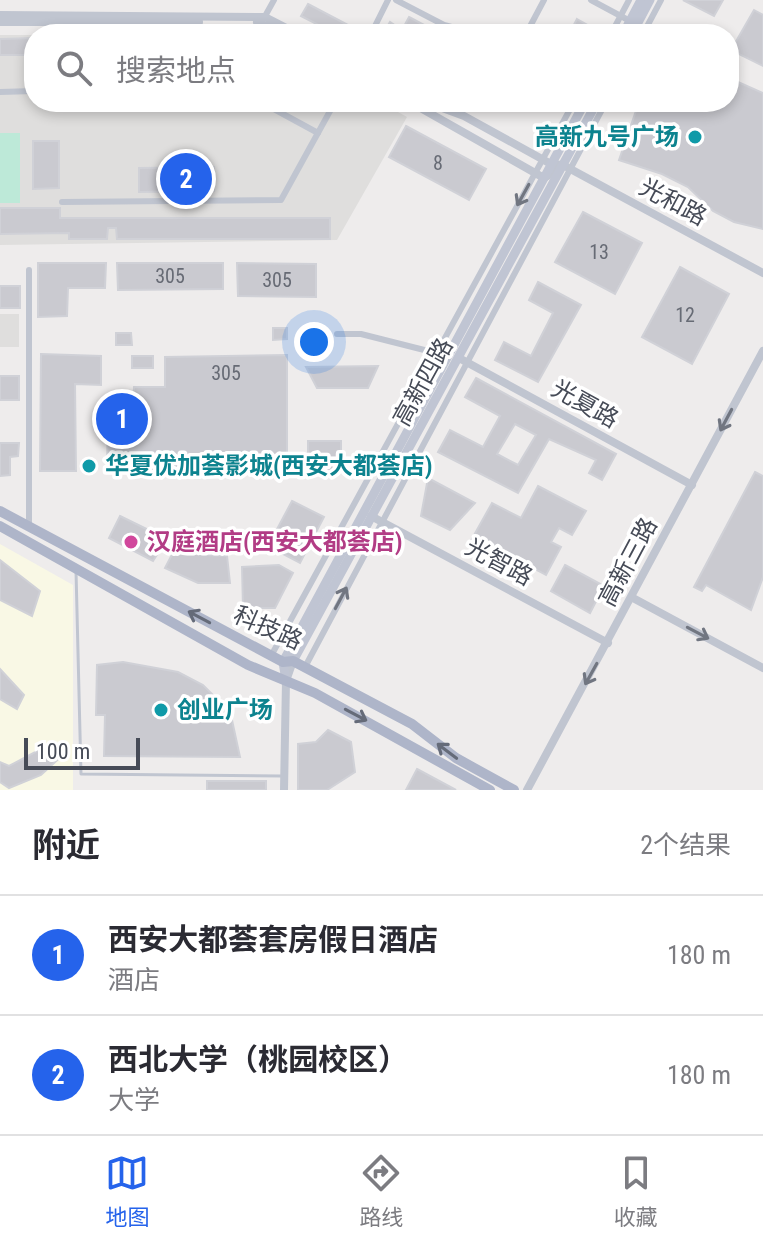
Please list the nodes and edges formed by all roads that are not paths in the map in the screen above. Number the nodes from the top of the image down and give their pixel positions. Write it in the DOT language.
graph roads {
  1 [pos="274,0"];
  2 [pos="388,0"];
  3 [pos="396,0"];
  4 [pos="544,0"];
  5 [pos="591,0"];
  6 [pos="629,0"];
  7 [pos="641,0"];
  8 [pos="650,0"];
  9 [pos="661,0"];
  10 [pos="0,15"];
  11 [pos="625,18"];
  12 [pos="264,19"];
  13 [pos="0,22"];
  14 [pos="271,24"];
  15 [pos="275,24"];
  16 [pos="376,24"];
  17 [pos="442,24"];
  18 [pos="531,24"];
  19 [pos="620,24"];
  20 [pos="624,24"];
  21 [pos="637,24"];
  22 [pos="648,24"];
  23 [pos="24,91"];
  24 [pos="0,92"];
  25 [pos="279,112"];
  26 [pos="330,112"];
  27 [pos="428,112"];
  28 [pos="453,112"];
  29 [pos="570,112"];
  30 [pos="579,112"];
  31 [pos="592,112"];
  32 [pos="600,112"];
  33 [pos="318,133"];
  34 [pos="547,162"];
  35 [pos="567,167"];
  36 [pos="540,175"];
  37 [pos="62,202"];
  38 [pos="29,270"];
  39 [pos="763,273"];
  40 [pos="337,334"];
  41 [pos="763,351"];
  42 [pos="452,357"];
  43 [pos="692,485"];
  44 [pos="0,511"];
  45 [pos="371,516"];
  46 [pos="382,522"];
  47 [pos="0,526"];
  48 [pos="29,527"];
  49 [pos="76,567"];
  50 [pos="633,598"];
  51 [pos="608,643"];
  52 [pos="271,656"];
  53 [pos="288,662"];
  54 [pos="305,667"];
  55 [pos="763,668"];
  56 [pos="286,681"];
  57 [pos="284,776"];
  58 [pos="284,790"];
  59 [pos="490,790"];
  60 [pos="514,790"];
  61 [pos="527,790"];
  1 -- 12 [label="street"];
  2 -- 16 [label="street"];
  3 -- 17 [label="street"];
  4 -- 18 [label="street"];
  5 -- 11 [label="street"];
  6 -- 11 [label="street"];
  7 -- 11 [label="main road"];
  8 -- 21 [label="main road"];
  9 -- 22 [label="street"];
  10 -- 12 [label="street"];
  11 -- 19 [label="street"];
  11 -- 20 [label="main road"];
  12 -- 13 [label="street"];
  12 -- 14 [label="street"];
  12 -- 15 [label="street"];
  23 -- 24 [label="street"];
  25 -- 33 [label="street"];
  26 -- 33 [label="street"];
  27 -- 36 [label="street"];
  28 -- 34 [label="street"];
  29 -- 34 [label="street"];
  30 -- 34 [label="main road, 高新四路"];
  31 -- 35 [label="main road, 高新四路"];
  32 -- 35 [label="street"];
  33 -- 37 [label="street"];
  34 -- 35 [label="street"];
  34 -- 36 [label="main road, 高新四路"];
  35 -- 36 [label="street"];
  35 -- 39 [label="street, 光和路"];
  35 -- 42 [label="main road, 高新四路"];
  36 -- 42 [label="main road, 高新四路, one-way"];
  38 -- 48 [label="street"];
  40 -- 42 [label="street"];
  41 -- 43 [label="street, 高新三路, one-way"];
  42 -- 43 [label="street, 光夏路"];
  42 -- 45 [label="main road, 高新四路"];
  42 -- 46 [label="street"];
  42 -- 52 [label="street"];
  42 -- 53 [label="main road, 高新四路"];
  43 -- 50 [label="street, 高新三路"];
  44 -- 48 [label="main road, 科技路"];
  45 -- 46 [label="street, 光智路"];
  45 -- 53 [label="main road, 高新四路"];
  46 -- 51 [label="street, 光智路"];
  54 -- 46 [label="street, one-way"];
  47 -- 49 [label="main road, 科技路"];
  52 -- 48 [label="main road, 科技路, one-way"];
  49 -- 56 [label="main road, 科技路"];
  49 -- 57 [label="lane"];
  50 -- 51 [label="street, 高新三路"];
  50 -- 55 [label="street, one-way"];
  51 -- 61 [label="street, 高新三路, one-way"];
  52 -- 53 [label="main road, 科技路"];
  53 -- 54 [label="main road, 科技路"];
  53 -- 56 [label="main road"];
  60 -- 54 [label="main road, 科技路, one-way"];
  56 -- 57 [label="street"];
  56 -- 59 [label="main road, 科技路, one-way"];
  57 -- 58 [label="street"];
}
